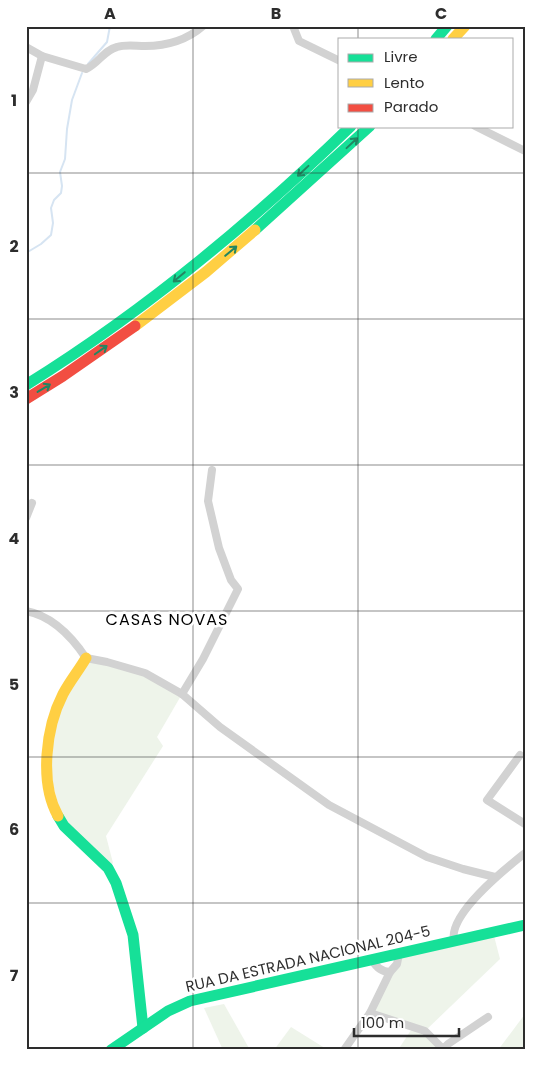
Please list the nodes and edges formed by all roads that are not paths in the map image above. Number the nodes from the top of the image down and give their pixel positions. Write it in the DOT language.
graph roads {
  1 [pos="204,26"];
  2 [pos="293,26"];
  3 [pos="447,26"];
  4 [pos="465,26"];
  5 [pos="437,38"];
  6 [pos="454,38"];
  7 [pos="26,47"];
  8 [pos="42,56"];
  9 [pos="338,60"];
  10 [pos="26,102"];
  11 [pos="349,128"];
  12 [pos="368,128"];
  13 [pos="479,128"];
  14 [pos="525,151"];
  15 [pos="26,385"];
  16 [pos="26,399"];
  17 [pos="212,470"];
  18 [pos="32,503"];
  19 [pos="26,518"];
  20 [pos="26,611"];
  21 [pos="86,658"];
  22 [pos="182,694"];
  23 [pos="520,755"];
  24 [pos="525,824"];
  25 [pos="525,853"];
  26 [pos="495,877"];
  27 [pos="525,925"];
  28 [pos="454,941"];
  29 [pos="399,954"];
  30 [pos="372,960"];
  31 [pos="390,972"];
  32 [pos="370,1013"];
  33 [pos="488,1018"];
  34 [pos="143,1028"];
  35 [pos="444,1049"];
  36 [pos="111,1050"];
  37 [pos="344,1050"];
  1 -- 8 [label="street"];
  2 -- 9 [label="street"];
  3 -- 5 [label="main road"];
  4 -- 6 [label="main road"];
  7 -- 8 [label="street"];
  8 -- 10 [label="street"];
  11 -- 15 [label="main road, one-way"];
  16 -- 12 [label="main road, one-way"];
  13 -- 14 [label="street"];
  17 -- 22 [label="street"];
  18 -- 19 [label="street"];
  20 -- 21 [label="street"];
  21 -- 22 [label="street"];
  21 -- 34 [label="main road"];
  22 -- 26 [label="street"];
  23 -- 24 [label="street"];
  25 -- 26 [label="street"];
  26 -- 28 [label="street"];
  27 -- 28 [label="main road, RUA DA ESTRADA NACIONAL 204-5"];
  28 -- 29 [label="main road, RUA DA ESTRADA NACIONAL 204-5"];
  29 -- 30 [label="main road, RUA DA ESTRADA NACIONAL 204-5"];
  29 -- 31 [label="street"];
  30 -- 31 [label="street"];
  30 -- 34 [label="main road, RUA DA ESTRADA NACIONAL 204-5"];
  31 -- 32 [label="street"];
  32 -- 35 [label="street"];
  32 -- 37 [label="street"];
  33 -- 35 [label="street"];
  34 -- 36 [label="main road, RUA DA ESTRADA NACIONAL 204-5"];
}
